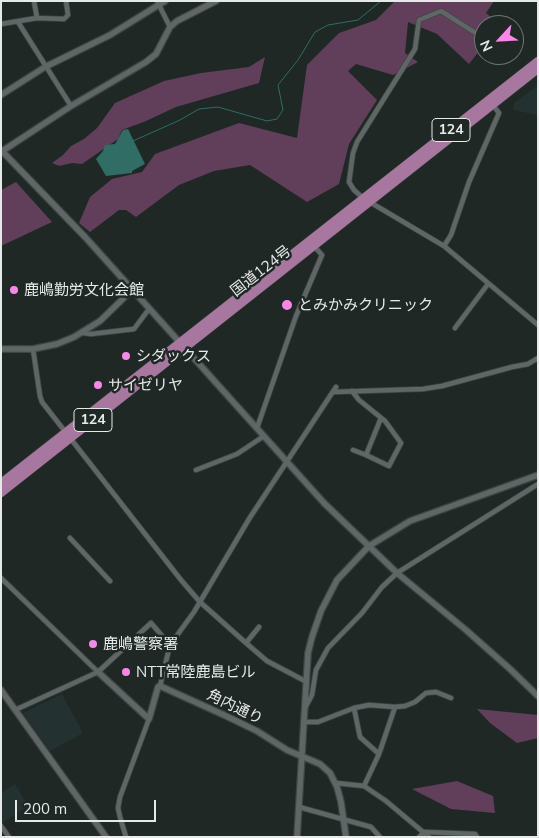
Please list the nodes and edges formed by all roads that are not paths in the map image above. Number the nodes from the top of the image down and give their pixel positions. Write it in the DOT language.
graph roads {
  1 [pos="34,1"];
  2 [pos="66,1"];
  3 [pos="165,1"];
  4 [pos="216,1"];
  5 [pos="158,3"];
  6 [pos="37,18"];
  7 [pos="18,22"];
  8 [pos="1,24"];
  9 [pos="170,27"];
  10 [pos="474,32"];
  11 [pos="538,61"];
  12 [pos="45,67"];
  13 [pos="538,69"];
  14 [pos="1,95"];
  15 [pos="491,102"];
  16 [pos="71,106"];
  17 [pos="2,151"];
  18 [pos="367,200"];
  19 [pos="312,243"];
  20 [pos="444,246"];
  21 [pos="488,284"];
  22 [pos="132,290"];
  23 [pos="149,309"];
  24 [pos="538,325"];
  25 [pos="455,328"];
  26 [pos="83,332"];
  27 [pos="180,342"];
  28 [pos="186,348"];
  29 [pos="1,349"];
  30 [pos="33,349"];
  31 [pos="538,358"];
  32 [pos="352,391"];
  33 [pos="380,418"];
  34 [pos="257,428"];
  35 [pos="68,436"];
  36 [pos="264,436"];
  37 [pos="353,450"];
  38 [pos="366,455"];
  39 [pos="287,462"];
  40 [pos="196,470"];
  41 [pos="538,475"];
  42 [pos="1,483"];
  43 [pos="538,484"];
  44 [pos="1,493"];
  45 [pos="70,538"];
  46 [pos="368,546"];
  47 [pos="397,573"];
  48 [pos="1,578"];
  49 [pos="110,580"];
  50 [pos="200,602"];
  51 [pos="259,627"];
  52 [pos="246,643"];
  53 [pos="170,645"];
  54 [pos="98,672"];
  55 [pos="306,682"];
  56 [pos="160,686"];
  57 [pos="1,690"];
  58 [pos="538,696"];
  59 [pos="451,698"];
  60 [pos="395,707"];
  61 [pos="354,708"];
  62 [pos="15,710"];
  63 [pos="304,710"];
  64 [pos="149,719"];
  65 [pos="303,722"];
  66 [pos="379,754"];
  67 [pos="302,756"];
  68 [pos="336,783"];
  69 [pos="364,786"];
  70 [pos="299,807"];
  71 [pos="344,820"];
  72 [pos="1,826"];
  73 [pos="424,832"];
  74 [pos="8,837"];
  75 [pos="106,837"];
  76 [pos="126,837"];
  77 [pos="297,837"];
  78 [pos="346,837"];
  79 [pos="380,837"];
  80 [pos="418,837"];
  81 [pos="428,837"];
  82 [pos="477,837"];
  1 -- 6 [label="street"];
  2 -- 6 [label="street"];
  3 -- 5 [label="street"];
  4 -- 9 [label="street"];
  5 -- 9 [label="street"];
  5 -- 12 [label="street"];
  6 -- 7 [label="street"];
  7 -- 8 [label="street"];
  7 -- 12 [label="street"];
  9 -- 16 [label="street"];
  10 -- 18 [label="street"];
  11 -- 15 [label="highway, 国道124号 / 124"];
  12 -- 14 [label="street"];
  12 -- 16 [label="street"];
  13 -- 15 [label="highway, 国道124号 / 124"];
  15 -- 18 [label="highway, 国道124号 / 124"];
  15 -- 20 [label="street"];
  16 -- 17 [label="street"];
  17 -- 22 [label="street"];
  18 -- 19 [label="highway, 国道124号 / 124"];
  18 -- 20 [label="street"];
  19 -- 27 [label="highway, 国道124号 / 124"];
  19 -- 28 [label="highway, 国道124号 / 124"];
  19 -- 34 [label="street"];
  20 -- 21 [label="street"];
  21 -- 24 [label="street"];
  21 -- 25 [label="street"];
  22 -- 23 [label="street"];
  22 -- 26 [label="street"];
  23 -- 26 [label="street"];
  23 -- 27 [label="street"];
  26 -- 30 [label="street"];
  27 -- 28 [label="street"];
  27 -- 35 [label="highway, 国道124号 / 124"];
  28 -- 34 [label="street"];
  28 -- 35 [label="highway, 国道124号 / 124"];
  29 -- 30 [label="street"];
  30 -- 35 [label="street"];
  31 -- 32 [label="street"];
  32 -- 33 [label="street"];
  32 -- 39 [label="street"];
  33 -- 38 [label="street"];
  33 -- 38 [label="street"];
  34 -- 36 [label="street"];
  35 -- 42 [label="highway, 国道124号 / 124"];
  35 -- 44 [label="highway, 国道124号 / 124"];
  35 -- 50 [label="street"];
  36 -- 39 [label="street"];
  36 -- 40 [label="street"];
  37 -- 38 [label="street"];
  39 -- 46 [label="street"];
  39 -- 50 [label="street"];
  41 -- 46 [label="street"];
  43 -- 47 [label="street"];
  45 -- 49 [label="street"];
  46 -- 47 [label="street"];
  46 -- 55 [label="street"];
  47 -- 58 [label="street"];
  47 -- 63 [label="street"];
  48 -- 54 [label="street"];
  50 -- 52 [label="street"];
  50 -- 53 [label="street"];
  51 -- 52 [label="street"];
  52 -- 55 [label="street"];
  53 -- 54 [label="street"];
  53 -- 56 [label="street"];
  54 -- 62 [label="street"];
  54 -- 64 [label="street"];
  55 -- 63 [label="street"];
  56 -- 64 [label="street"];
  56 -- 67 [label="street, 角内通り"];
  57 -- 62 [label="street"];
  59 -- 60 [label="street"];
  60 -- 61 [label="street"];
  60 -- 66 [label="street"];
  61 -- 65 [label="street"];
  61 -- 66 [label="street"];
  62 -- 75 [label="street"];
  63 -- 65 [label="street"];
  64 -- 76 [label="street"];
  65 -- 67 [label="street"];
  66 -- 69 [label="street"];
  67 -- 68 [label="street, 角内通り"];
  67 -- 70 [label="street"];
  68 -- 69 [label="street"];
  68 -- 71 [label="street, 角内通り"];
  69 -- 73 [label="street"];
  70 -- 71 [label="street"];
  70 -- 77 [label="street"];
  71 -- 78 [label="street, 角内通り"];
  71 -- 79 [label="street"];
  72 -- 74 [label="street"];
  73 -- 80 [label="street"];
  73 -- 81 [label="street"];
  73 -- 82 [label="street"];
}
